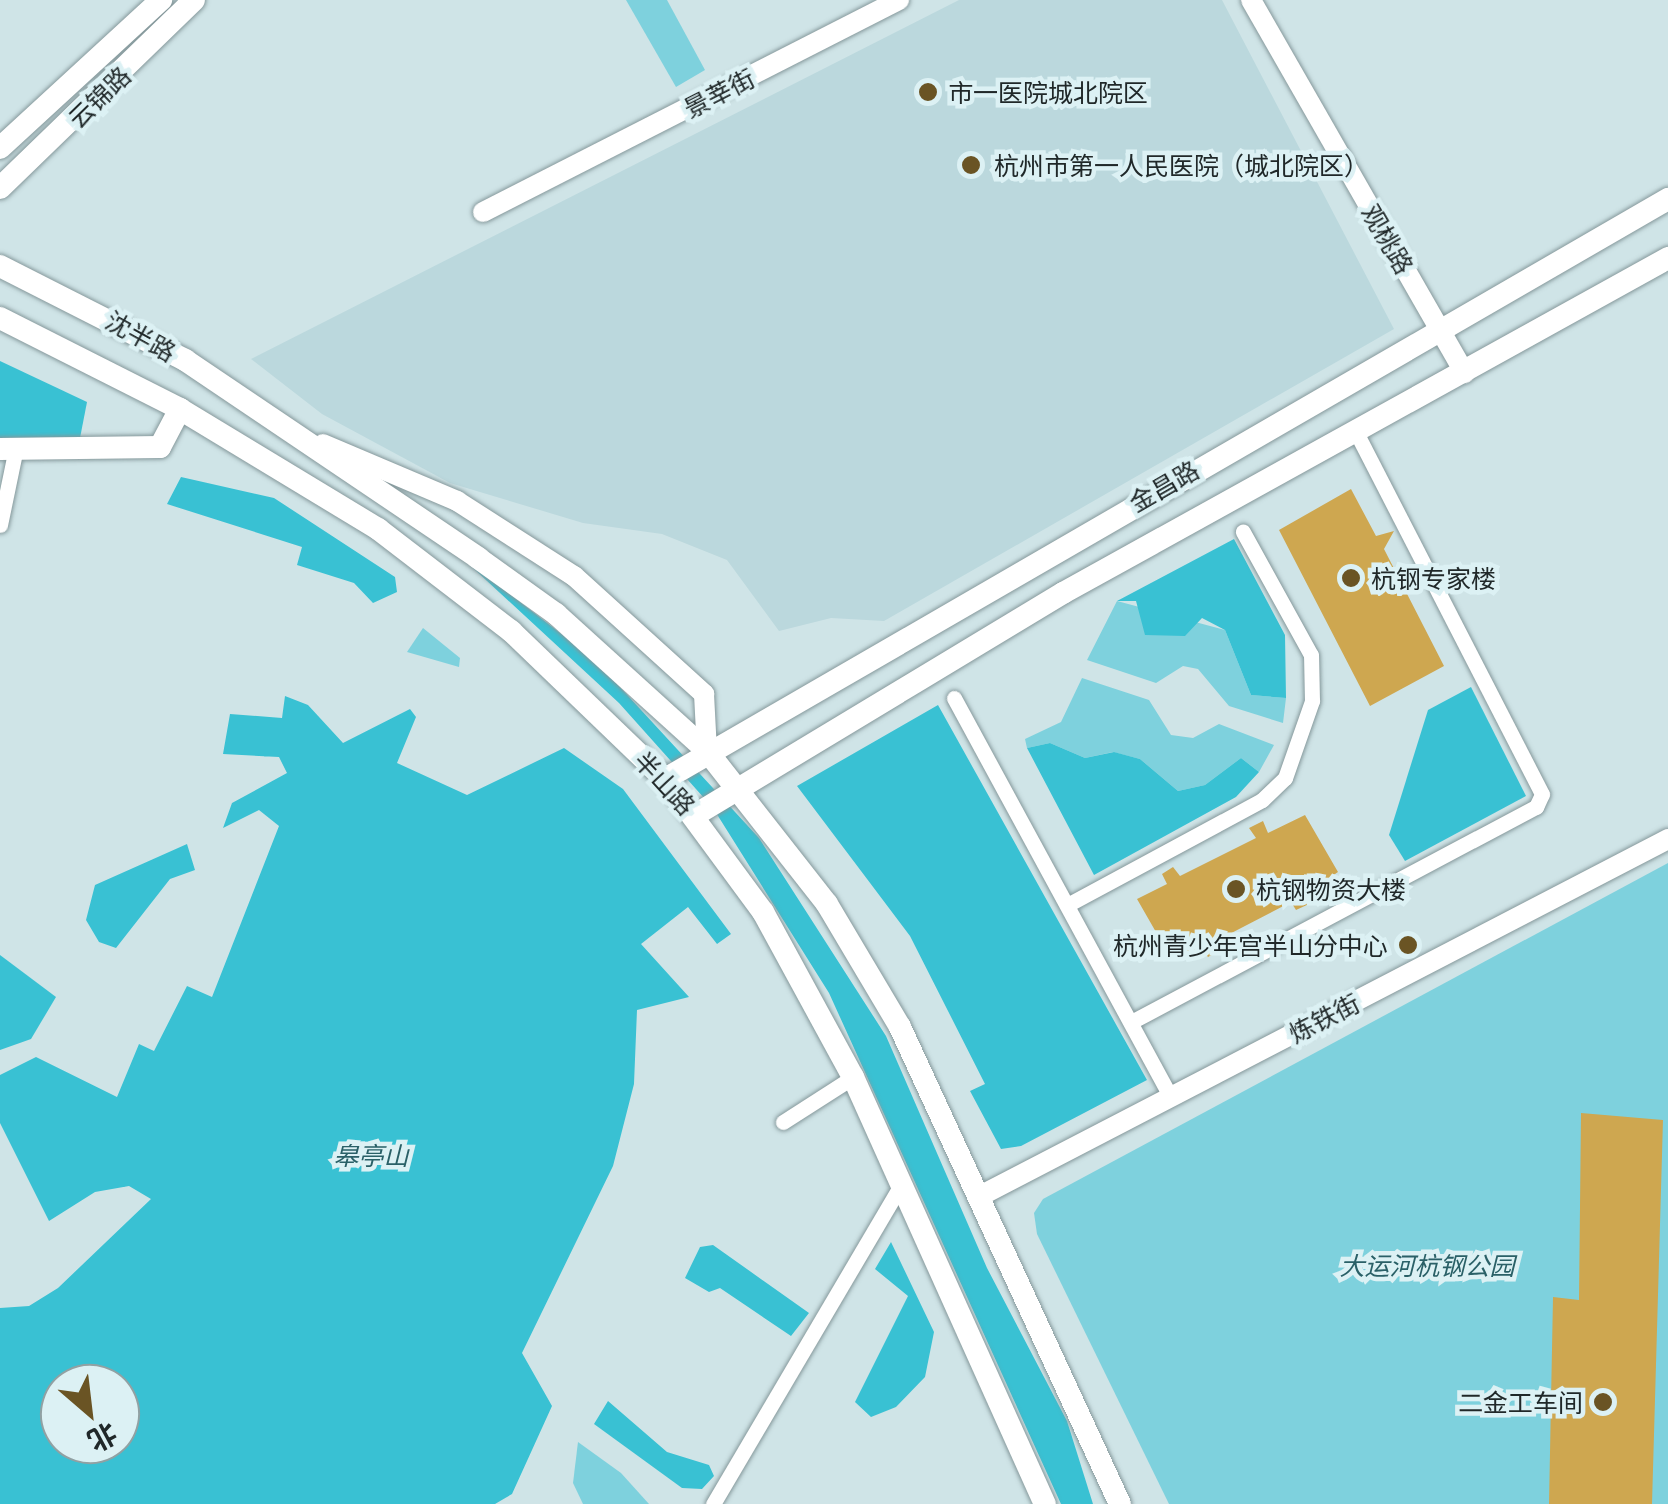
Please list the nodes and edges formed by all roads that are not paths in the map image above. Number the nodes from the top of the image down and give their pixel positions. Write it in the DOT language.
graph roads {
  1 [pos="162,0"];
  2 [pos="194,0"];
  3 [pos="899,0"];
  4 [pos="1251,0"];
  5 [pos="0,148"];
  6 [pos="0,188"];
  7 [pos="1668,200"];
  8 [pos="483,212"];
  9 [pos="1668,258"];
  10 [pos="0,266"];
  11 [pos="0,318"];
  12 [pos="1438,326"];
  13 [pos="1465,373"];
  14 [pos="180,409"];
  15 [pos="274,420"];
  16 [pos="1358,434"];
  17 [pos="8,449"];
  18 [pos="0,525"];
  19 [pos="1243,532"];
  20 [pos="954,698"];
  21 [pos="707,751"];
  22 [pos="665,779"];
  23 [pos="737,785"];
  24 [pos="695,814"];
  25 [pos="1668,839"];
  26 [pos="1069,904"];
  27 [pos="1131,1022"];
  28 [pos="853,1078"];
  29 [pos="1171,1098"];
  30 [pos="783,1122"];
  31 [pos="901,1185"];
  32 [pos="980,1196"];
  33 [pos="713,1504"];
  34 [pos="1044,1504"];
  35 [pos="1120,1504"];
  1 -- 5 [label="main road, 云锦路"];
  2 -- 6 [label="main road, 云锦路"];
  3 -- 8 [label="street, 景莘街"];
  4 -- 12 [label="street, 观桃路"];
  7 -- 12 [label="main road, 金昌路"];
  9 -- 13 [label="main road, 金昌路"];
  10 -- 15 [label="main road, 沈半路"];
  11 -- 14 [label="main road, 沈半路"];
  12 -- 13 [label="street, 观桃路"];
  12 -- 21 [label="main road, 金昌路"];
  13 -- 16 [label="main road, 金昌路"];
  14 -- 17 [label="main road"];
  14 -- 22 [label="main road, 半山路"];
  15 -- 21 [label="main road, 半山路"];
  15 -- 21 [label="street"];
  16 -- 23 [label="main road, 金昌路"];
  16 -- 27 [label="street"];
  17 -- 18 [label="street"];
  19 -- 26 [label="street"];
  20 -- 26 [label="street"];
  21 -- 22 [label="main road, 金昌路"];
  21 -- 23 [label="main road, 半山路"];
  22 -- 24 [label="main road, 半山路"];
  23 -- 24 [label="main road, 金昌路"];
  23 -- 32 [label="main road, 半山路"];
  24 -- 28 [label="main road, 半山路"];
  25 -- 29 [label="street, 炼铁街"];
  26 -- 27 [label="street"];
  27 -- 29 [label="street"];
  28 -- 30 [label="street"];
  28 -- 31 [label="main road, 半山路"];
  29 -- 32 [label="street, 炼铁街"];
  31 -- 33 [label="street"];
  31 -- 34 [label="main road, 半山路"];
  32 -- 35 [label="main road, 半山路"];
}
